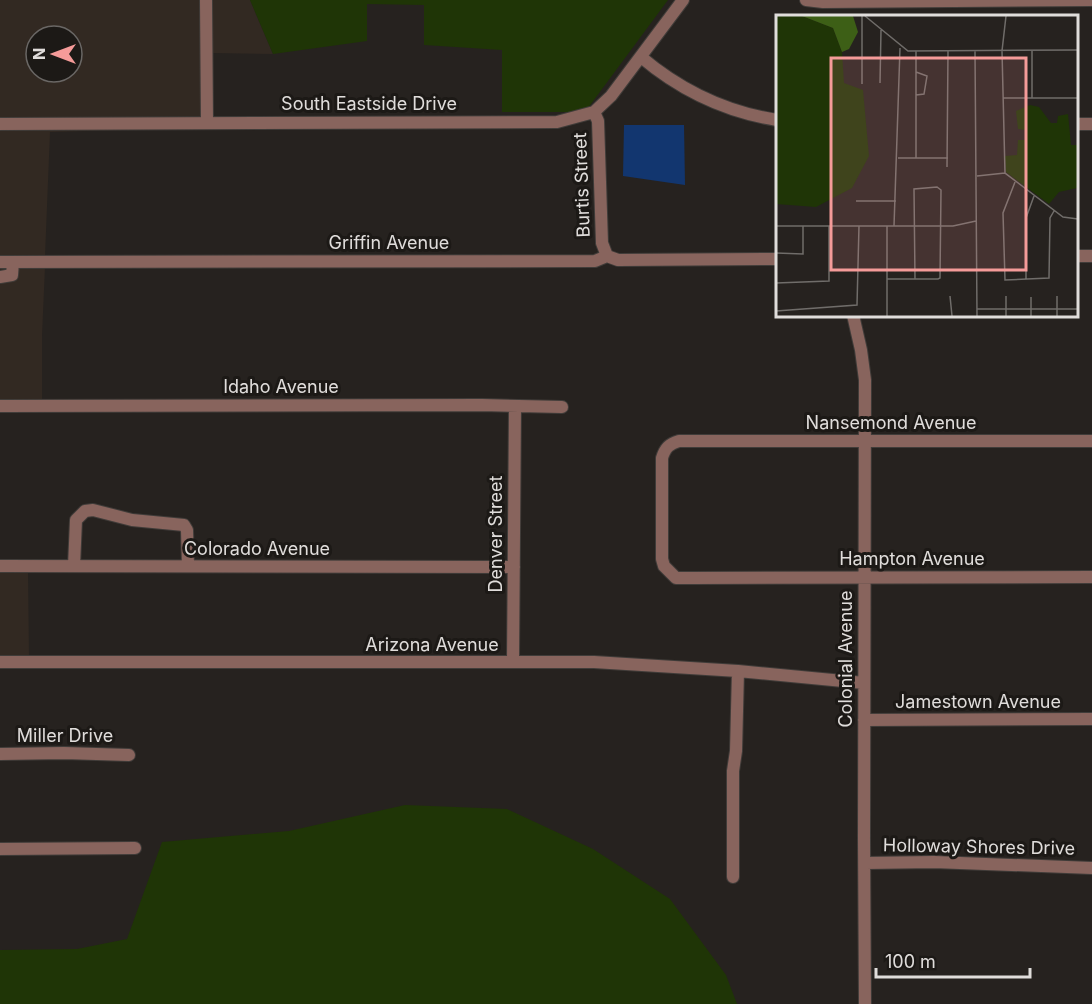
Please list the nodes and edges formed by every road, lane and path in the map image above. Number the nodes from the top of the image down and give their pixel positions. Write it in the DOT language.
graph roads {
  1 [pos="206,0"];
  2 [pos="683,0"];
  3 [pos="806,0"];
  4 [pos="1015,0"];
  5 [pos="1092,0"];
  6 [pos="641,57"];
  7 [pos="594,112"];
  8 [pos="776,120"];
  9 [pos="207,122"];
  10 [pos="0,124"];
  11 [pos="607,256"];
  12 [pos="776,259"];
  13 [pos="0,262"];
  14 [pos="14,262"];
  15 [pos="0,277"];
  16 [pos="853,316"];
  17 [pos="0,406"];
  18 [pos="515,406"];
  19 [pos="562,407"];
  20 [pos="864,440"];
  21 [pos="689,441"];
  22 [pos="1092,441"];
  23 [pos="0,566"];
  24 [pos="74,566"];
  25 [pos="188,566"];
  26 [pos="513,567"];
  27 [pos="865,577"];
  28 [pos="1092,577"];
  29 [pos="0,662"];
  30 [pos="513,662"];
  31 [pos="738,671"];
  32 [pos="864,683"];
  33 [pos="1092,719"];
  34 [pos="864,720"];
  35 [pos="0,754"];
  36 [pos="129,755"];
  37 [pos="135,848"];
  38 [pos="0,849"];
  39 [pos="865,863"];
  40 [pos="1092,868"];
  41 [pos="734,877"];
  42 [pos="866,1004"];
  1 -- 9 [label="street"];
  2 -- 6 [label="street"];
  3 -- 4 [label="street"];
  4 -- 5 [label="street"];
  6 -- 7 [label="street"];
  6 -- 8 [label="street"];
  7 -- 9 [label="street, South Eastside Drive"];
  7 -- 11 [label="street, Burtis Street"];
  9 -- 10 [label="street, South Eastside Drive"];
  11 -- 12 [label="street, Griffin Avenue"];
  11 -- 14 [label="street, Griffin Avenue"];
  13 -- 14 [label="street, Griffin Avenue"];
  14 -- 15 [label="street"];
  16 -- 20 [label="street, Colonial Avenue"];
  17 -- 18 [label="street, Idaho Avenue"];
  18 -- 19 [label="street, Idaho Avenue"];
  18 -- 26 [label="street, Denver Street"];
  20 -- 21 [label="street, Nansemond Avenue"];
  20 -- 22 [label="street, Nansemond Avenue"];
  20 -- 27 [label="street, Colonial Avenue"];
  21 -- 27 [label="street, Hampton Avenue"];
  23 -- 24 [label="street, Colorado Avenue"];
  24 -- 25 [label="street, Colorado Avenue"];
  24 -- 25 [label="street"];
  25 -- 26 [label="street, Colorado Avenue"];
  26 -- 30 [label="street, Denver Street"];
  27 -- 28 [label="street, Hampton Avenue"];
  27 -- 32 [label="street, Colonial Avenue"];
  29 -- 30 [label="street, Arizona Avenue"];
  30 -- 31 [label="street, Arizona Avenue"];
  31 -- 32 [label="street, Arizona Avenue"];
  31 -- 41 [label="street"];
  32 -- 34 [label="street, Colonial Avenue"];
  33 -- 34 [label="street, Jamestown Avenue"];
  34 -- 39 [label="street, Colonial Avenue"];
  35 -- 36 [label="street, Miller Drive"];
  37 -- 38 [label="street"];
  39 -- 40 [label="street, Holloway Shores Drive"];
  39 -- 42 [label="street, Colonial Avenue"];
}
